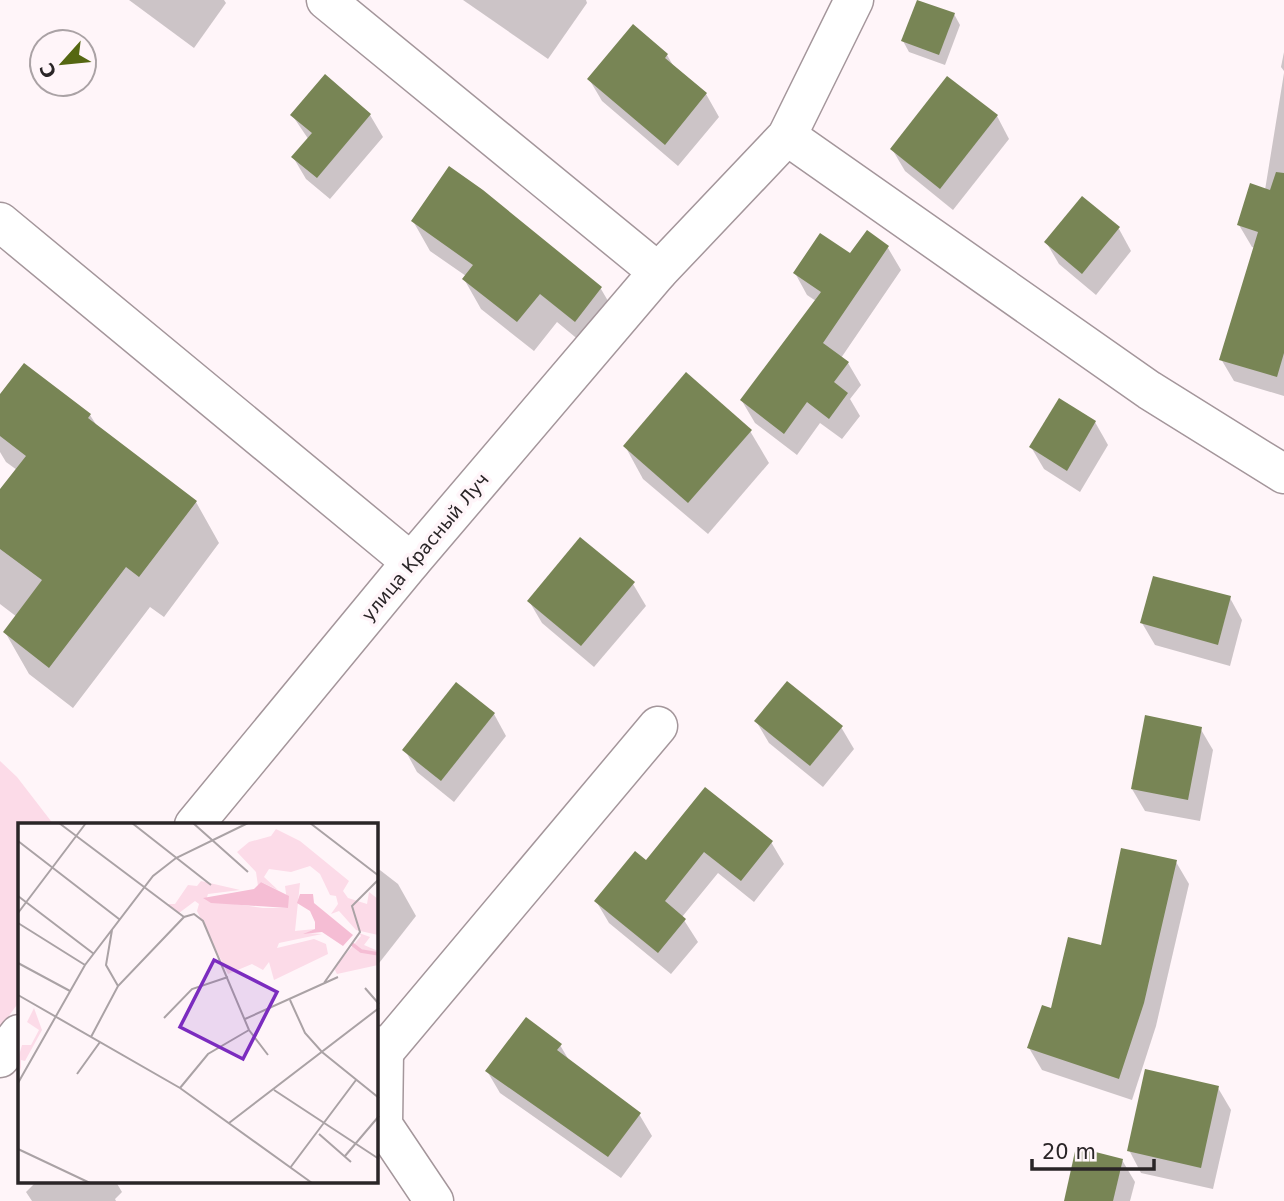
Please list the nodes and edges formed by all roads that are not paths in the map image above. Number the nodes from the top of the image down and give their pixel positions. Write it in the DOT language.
graph roads {
  1 [pos="326,0"];
  2 [pos="854,0"];
  3 [pos="787,136"];
  4 [pos="0,222"];
  5 [pos="658,272"];
  6 [pos="1284,474"];
  7 [pos="411,562"];
  8 [pos="658,726"];
  9 [pos="196,823"];
  10 [pos="18,1035"];
  11 [pos="380,1049"];
  12 [pos="0,1058"];
  13 [pos="434,1201"];
  1 -- 5 [label="street"];
  2 -- 3 [label="street, улица Красный Луч"];
  3 -- 5 [label="street, улица Красный Луч"];
  3 -- 6 [label="street"];
  4 -- 7 [label="street"];
  5 -- 7 [label="street, улица Красный Луч"];
  7 -- 9 [label="street, улица Красный Луч"];
  8 -- 11 [label="street"];
  10 -- 12 [label="street"];
  11 -- 13 [label="street"];
}
